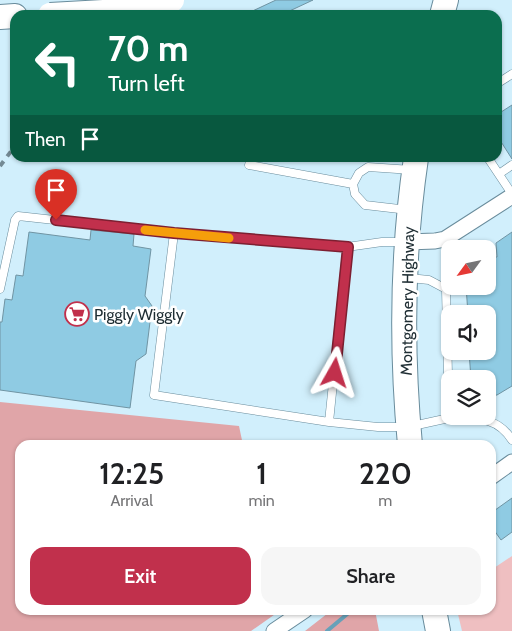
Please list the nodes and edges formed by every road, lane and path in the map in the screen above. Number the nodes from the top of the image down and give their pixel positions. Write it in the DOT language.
graph roads {
  1 [pos="172,0"];
  2 [pos="130,10"];
  3 [pos="491,162"];
  4 [pos="415,164"];
  5 [pos="249,165"];
  6 [pos="512,165"];
  7 [pos="499,174"];
  8 [pos="353,184"];
  9 [pos="512,195"];
  10 [pos="410,210"];
  11 [pos="174,233"];
  12 [pos="407,242"];
  13 [pos="348,247"];
  14 [pos="405,278"];
  15 [pos="0,289"];
  16 [pos="448,370"];
  17 [pos="329,422"];
  18 [pos="441,422"];
  19 [pos="496,424"];
  20 [pos="409,436"];
  21 [pos="512,440"];
  22 [pos="512,462"];
  23 [pos="496,473"];
  24 [pos="298,615"];
  25 [pos="435,615"];
  26 [pos="274,631"];
  27 [pos="438,631"];
  1 -- 2 [label="main road, bridge"];
  3 -- 7 [label="lane"];
  4 -- 8 [label="lane"];
  4 -- 10 [label="main road, Montgomery Highway"];
  5 -- 8 [label="lane"];
  6 -- 7 [label="lane"];
  7 -- 9 [label="lane"];
  8 -- 10 [label="lane"];
  9 -- 12 [label="street"];
  10 -- 12 [label="main road, Montgomery Highway"];
  11 -- 13 [label="lane"];
  11 -- 15 [label="lane"];
  11 -- 17 [label="lane"];
  12 -- 13 [label="lane"];
  12 -- 14 [label="main road, Montgomery Highway"];
  13 -- 17 [label="lane"];
  14 -- 16 [label="lane"];
  14 -- 20 [label="main road, Montgomery Highway"];
  17 -- 20 [label="lane"];
  18 -- 20 [label="lane"];
  19 -- 21 [label="lane"];
  22 -- 23 [label="street"];
  24 -- 26 [label="street"];
  25 -- 27 [label="main road"];
}
